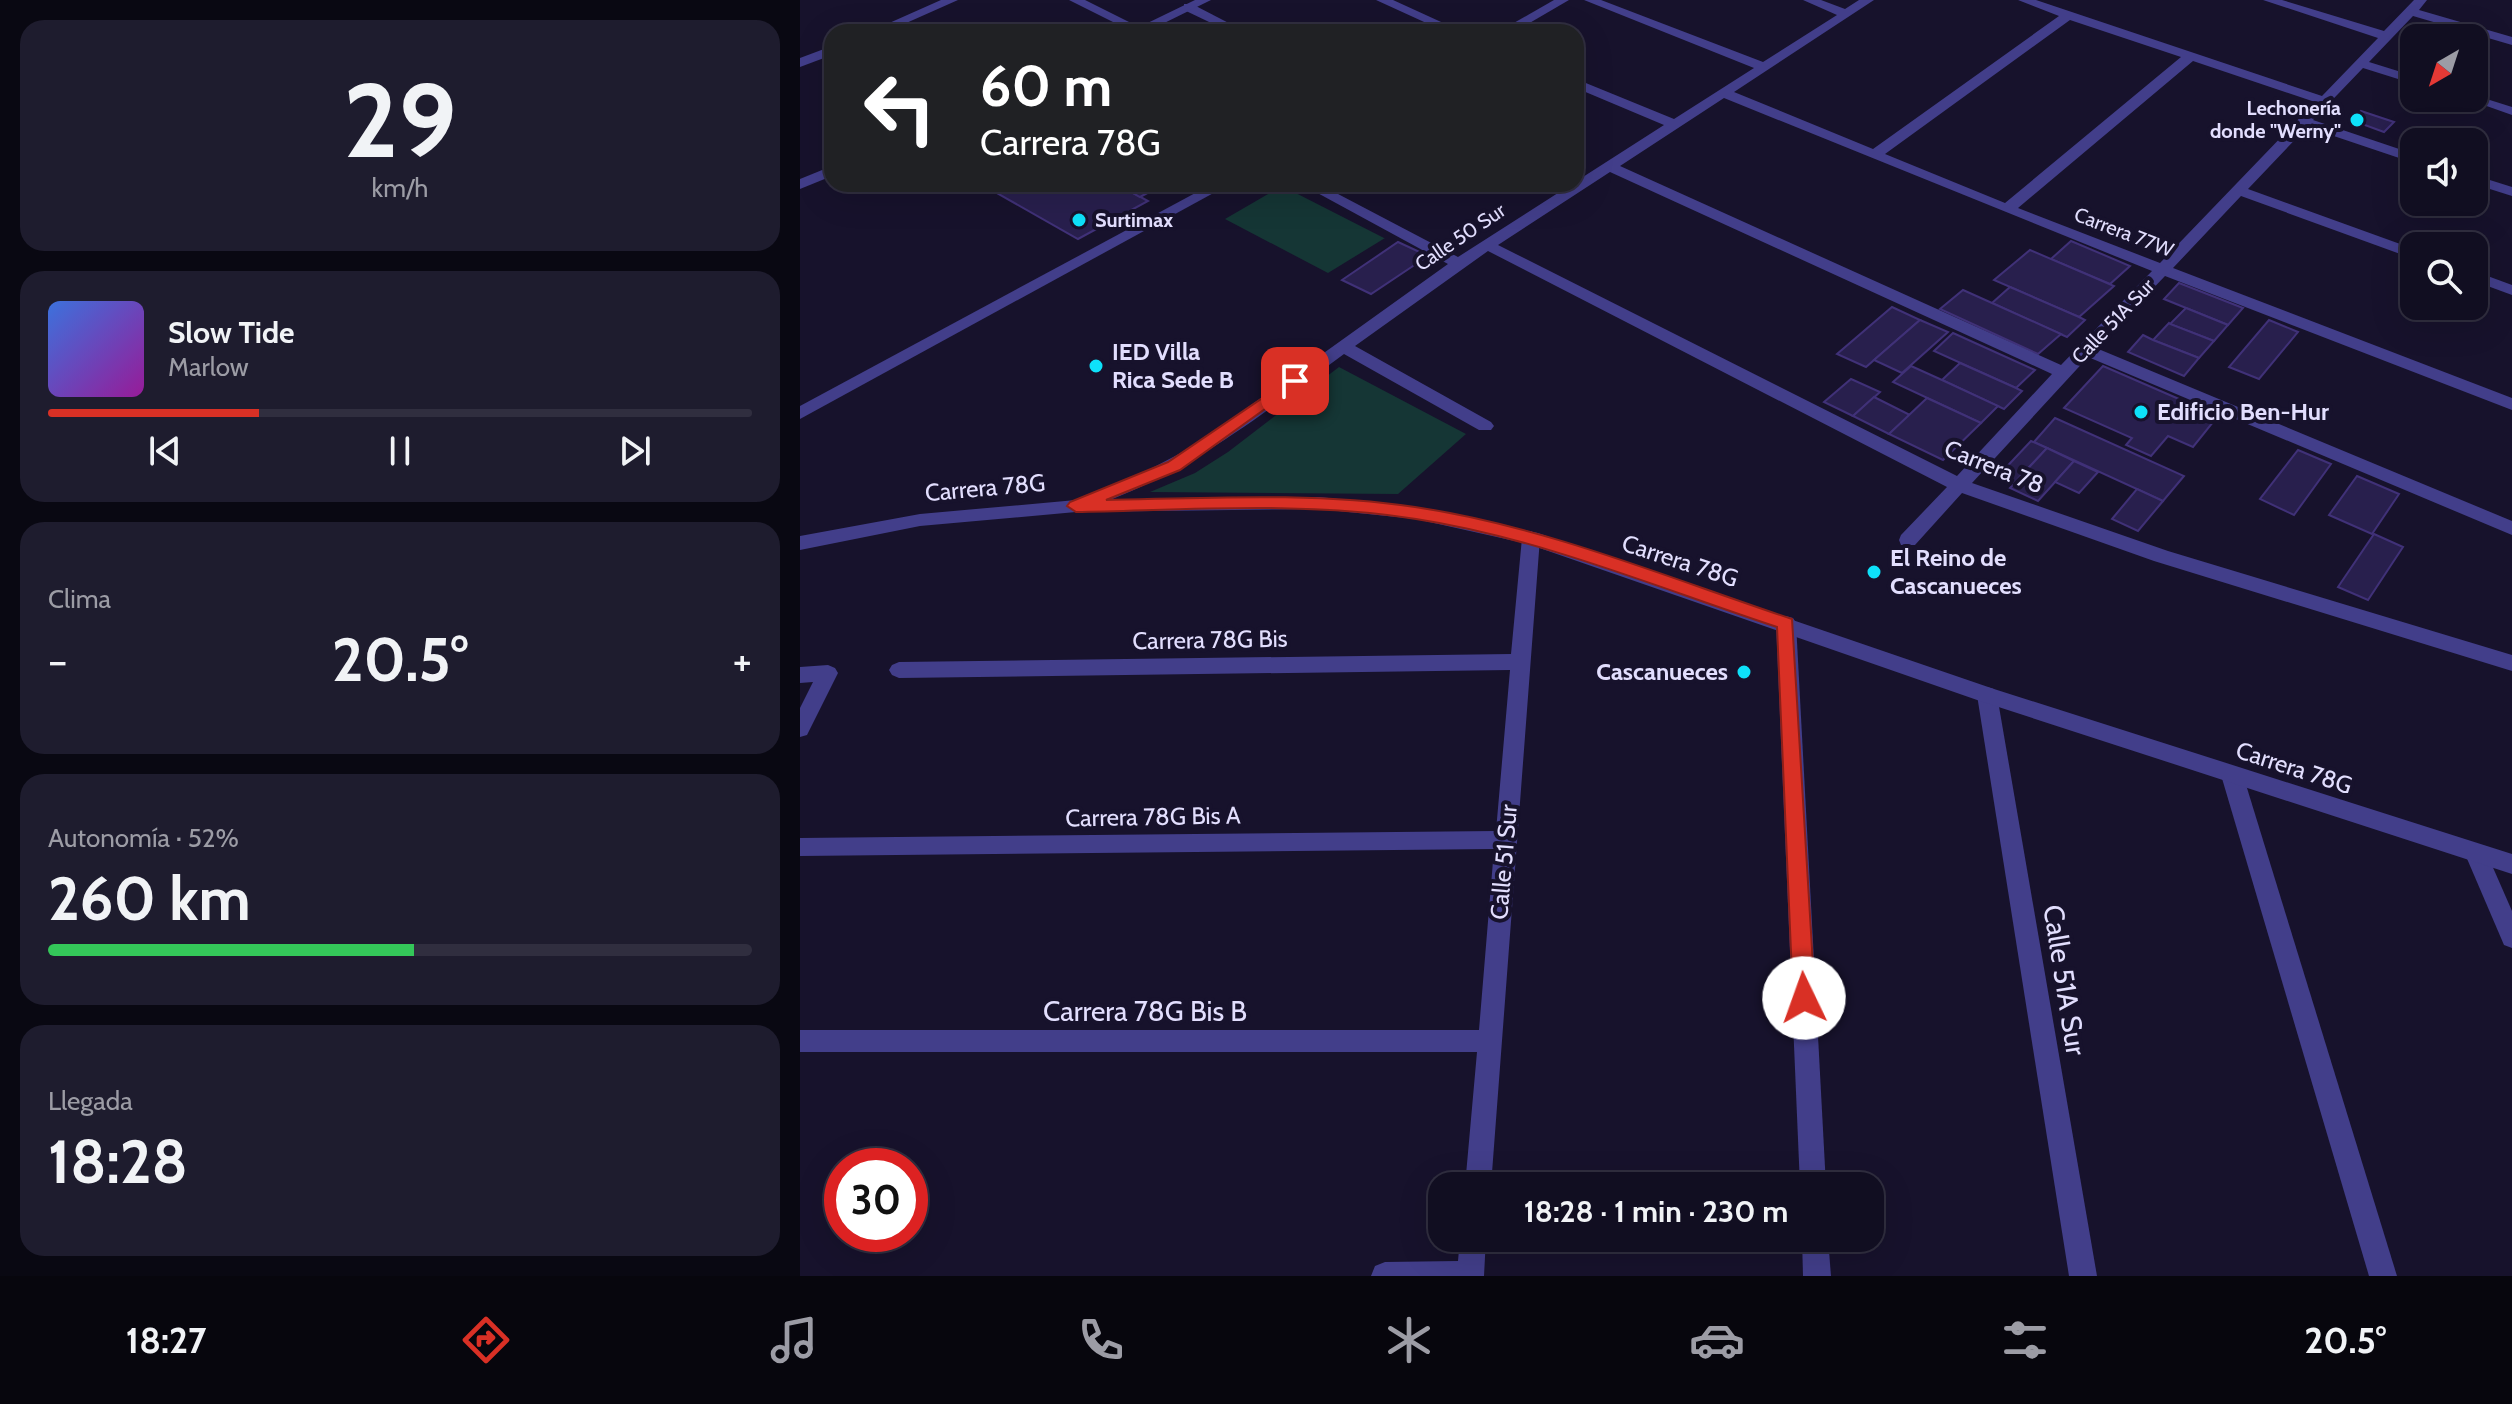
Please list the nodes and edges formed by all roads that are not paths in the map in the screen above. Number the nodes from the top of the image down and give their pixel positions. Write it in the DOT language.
graph roads {
  1 [pos="952,0"];
  2 [pos="1075,0"];
  3 [pos="1205,0"];
  4 [pos="1382,0"];
  5 [pos="1563,0"];
  6 [pos="1590,0"];
  7 [pos="1809,0"];
  8 [pos="1868,0"];
  9 [pos="2024,0"];
  10 [pos="2269,0"];
  11 [pos="2415,6"];
  12 [pos="1188,7"];
  13 [pos="1847,14"];
  14 [pos="2069,15"];
  15 [pos="894,24"];
  16 [pos="1123,24"];
  17 [pos="1152,24"];
  18 [pos="1223,24"];
  19 [pos="1438,24"];
  20 [pos="1519,24"];
  21 [pos="2386,36"];
  22 [pos="2512,41"];
  23 [pos="824,53"];
  24 [pos="2191,56"];
  25 [pos="800,63"];
  26 [pos="2360,63"];
  27 [pos="1764,67"];
  28 [pos="2400,76"];
  29 [pos="1584,86"];
  30 [pos="1723,93"];
  31 [pos="2324,101"];
  32 [pos="2488,103"];
  33 [pos="2512,111"];
  34 [pos="2304,122"];
  35 [pos="1674,124"];
  36 [pos="1875,154"];
  37 [pos="2400,154"];
  38 [pos="1609,166"];
  39 [pos="824,174"];
  40 [pos="1584,178"];
  41 [pos="2488,184"];
  42 [pos="800,185"];
  43 [pos="2238,190"];
  44 [pos="1208,192"];
  45 [pos="1323,192"];
  46 [pos="1559,192"];
  47 [pos="2512,192"];
  48 [pos="2007,209"];
  49 [pos="1487,245"];
  50 [pos="2400,249"];
  51 [pos="1459,263"];
  52 [pos="2163,269"];
  53 [pos="2488,281"];
  54 [pos="2512,290"];
  55 [pos="1342,346"];
  56 [pos="2085,350"];
  57 [pos="2063,373"];
  58 [pos="2512,404"];
  59 [pos="800,413"];
  60 [pos="1485,426"];
  61 [pos="1959,485"];
  62 [pos="1076,506"];
  63 [pos="2512,528"];
  64 [pos="1531,538"];
  65 [pos="1908,540"];
  66 [pos="800,543"];
  67 [pos="1786,623"];
  68 [pos="1521,662"];
  69 [pos="2512,663"];
  70 [pos="899,670"];
  71 [pos="800,675"];
  72 [pos="1987,695"];
  73 [pos="800,729"];
  74 [pos="2232,775"];
  75 [pos="1506,840"];
  76 [pos="800,847"];
  77 [pos="2476,854"];
  78 [pos="2512,864"];
  79 [pos="2512,938"];
  80 [pos="800,1041"];
  81 [pos="1489,1041"];
  82 [pos="1479,1172"];
  83 [pos="1812,1172"];
  84 [pos="1472,1252"];
  85 [pos="1816,1252"];
  86 [pos="1470,1275"];
  87 [pos="1385,1276"];
  88 [pos="1817,1276"];
  89 [pos="2083,1276"];
  90 [pos="2383,1276"];
  1 -- 15 [label="street"];
  2 -- 16 [label="street"];
  3 -- 12 [label="street"];
  4 -- 19 [label="street"];
  5 -- 20 [label="street"];
  6 -- 27 [label="street"];
  7 -- 13 [label="street"];
  8 -- 13 [label="street, Calle 50 Sur"];
  9 -- 14 [label="street"];
  10 -- 21 [label="street"];
  11 -- 21 [label="street, Calle 51A Sur"];
  11 -- 22 [label="street"];
  12 -- 17 [label="street"];
  12 -- 18 [label="street"];
  13 -- 27 [label="street, Calle 50 Sur"];
  14 -- 24 [label="street"];
  14 -- 36 [label="street"];
  21 -- 26 [label="street, Calle 51A Sur"];
  23 -- 25 [label="street"];
  24 -- 31 [label="street"];
  24 -- 48 [label="street"];
  26 -- 28 [label="street"];
  26 -- 31 [label="street, Calle 51A Sur"];
  27 -- 30 [label="street, Calle 50 Sur"];
  29 -- 35 [label="street"];
  30 -- 35 [label="street, Calle 50 Sur"];
  30 -- 36 [label="street, Carrera 77W"];
  31 -- 34 [label="street, Calle 51A Sur"];
  32 -- 33 [label="street"];
  34 -- 37 [label="street"];
  34 -- 43 [label="street, Calle 51A Sur"];
  35 -- 38 [label="street, Calle 50 Sur"];
  36 -- 48 [label="street, Carrera 77W"];
  38 -- 40 [label="street, Calle 50 Sur"];
  38 -- 57 [label="street"];
  39 -- 42 [label="street"];
  41 -- 47 [label="street"];
  43 -- 50 [label="street"];
  43 -- 52 [label="street, Calle 51A Sur"];
  44 -- 59 [label="street"];
  45 -- 51 [label="street"];
  46 -- 49 [label="street, Calle 50 Sur"];
  48 -- 52 [label="street, Carrera 77W"];
  49 -- 51 [label="street, Calle 50 Sur"];
  49 -- 61 [label="street, Carrera 78"];
  51 -- 55 [label="street, Calle 50 Sur"];
  52 -- 56 [label="street, Calle 51A Sur"];
  52 -- 58 [label="street, Carrera 77W"];
  53 -- 54 [label="street"];
  55 -- 60 [label="street"];
  55 -- 62 [label="street, Calle 50 Sur"];
  56 -- 57 [label="street, Calle 51A Sur"];
  56 -- 63 [label="street"];
  57 -- 61 [label="street, Calle 51A Sur"];
  61 -- 65 [label="street, Calle 51A Sur"];
  61 -- 69 [label="street, Carrera 78"];
  62 -- 64 [label="street, Carrera 78G"];
  62 -- 66 [label="street, Carrera 78G"];
  64 -- 67 [label="street, Carrera 78G"];
  64 -- 68 [label="street, Calle 51 Sur"];
  67 -- 72 [label="street, Carrera 78G"];
  67 -- 83 [label="street"];
  68 -- 70 [label="street, Carrera 78G Bis"];
  68 -- 75 [label="street, Calle 51 Sur"];
  71 -- 73 [label="street"];
  72 -- 74 [label="street, Carrera 78G"];
  72 -- 89 [label="street, Calle 51A Sur"];
  74 -- 77 [label="street, Carrera 78G"];
  74 -- 90 [label="street"];
  75 -- 76 [label="street, Carrera 78G Bis A"];
  75 -- 81 [label="street, Calle 51 Sur"];
  77 -- 78 [label="street, Carrera 78G"];
  77 -- 79 [label="street"];
  80 -- 81 [label="street, Carrera 78G Bis B"];
  81 -- 82 [label="street, Calle 51 Sur"];
  84 -- 86 [label="street"];
  85 -- 88 [label="street"];
  86 -- 87 [label="street"];
}
